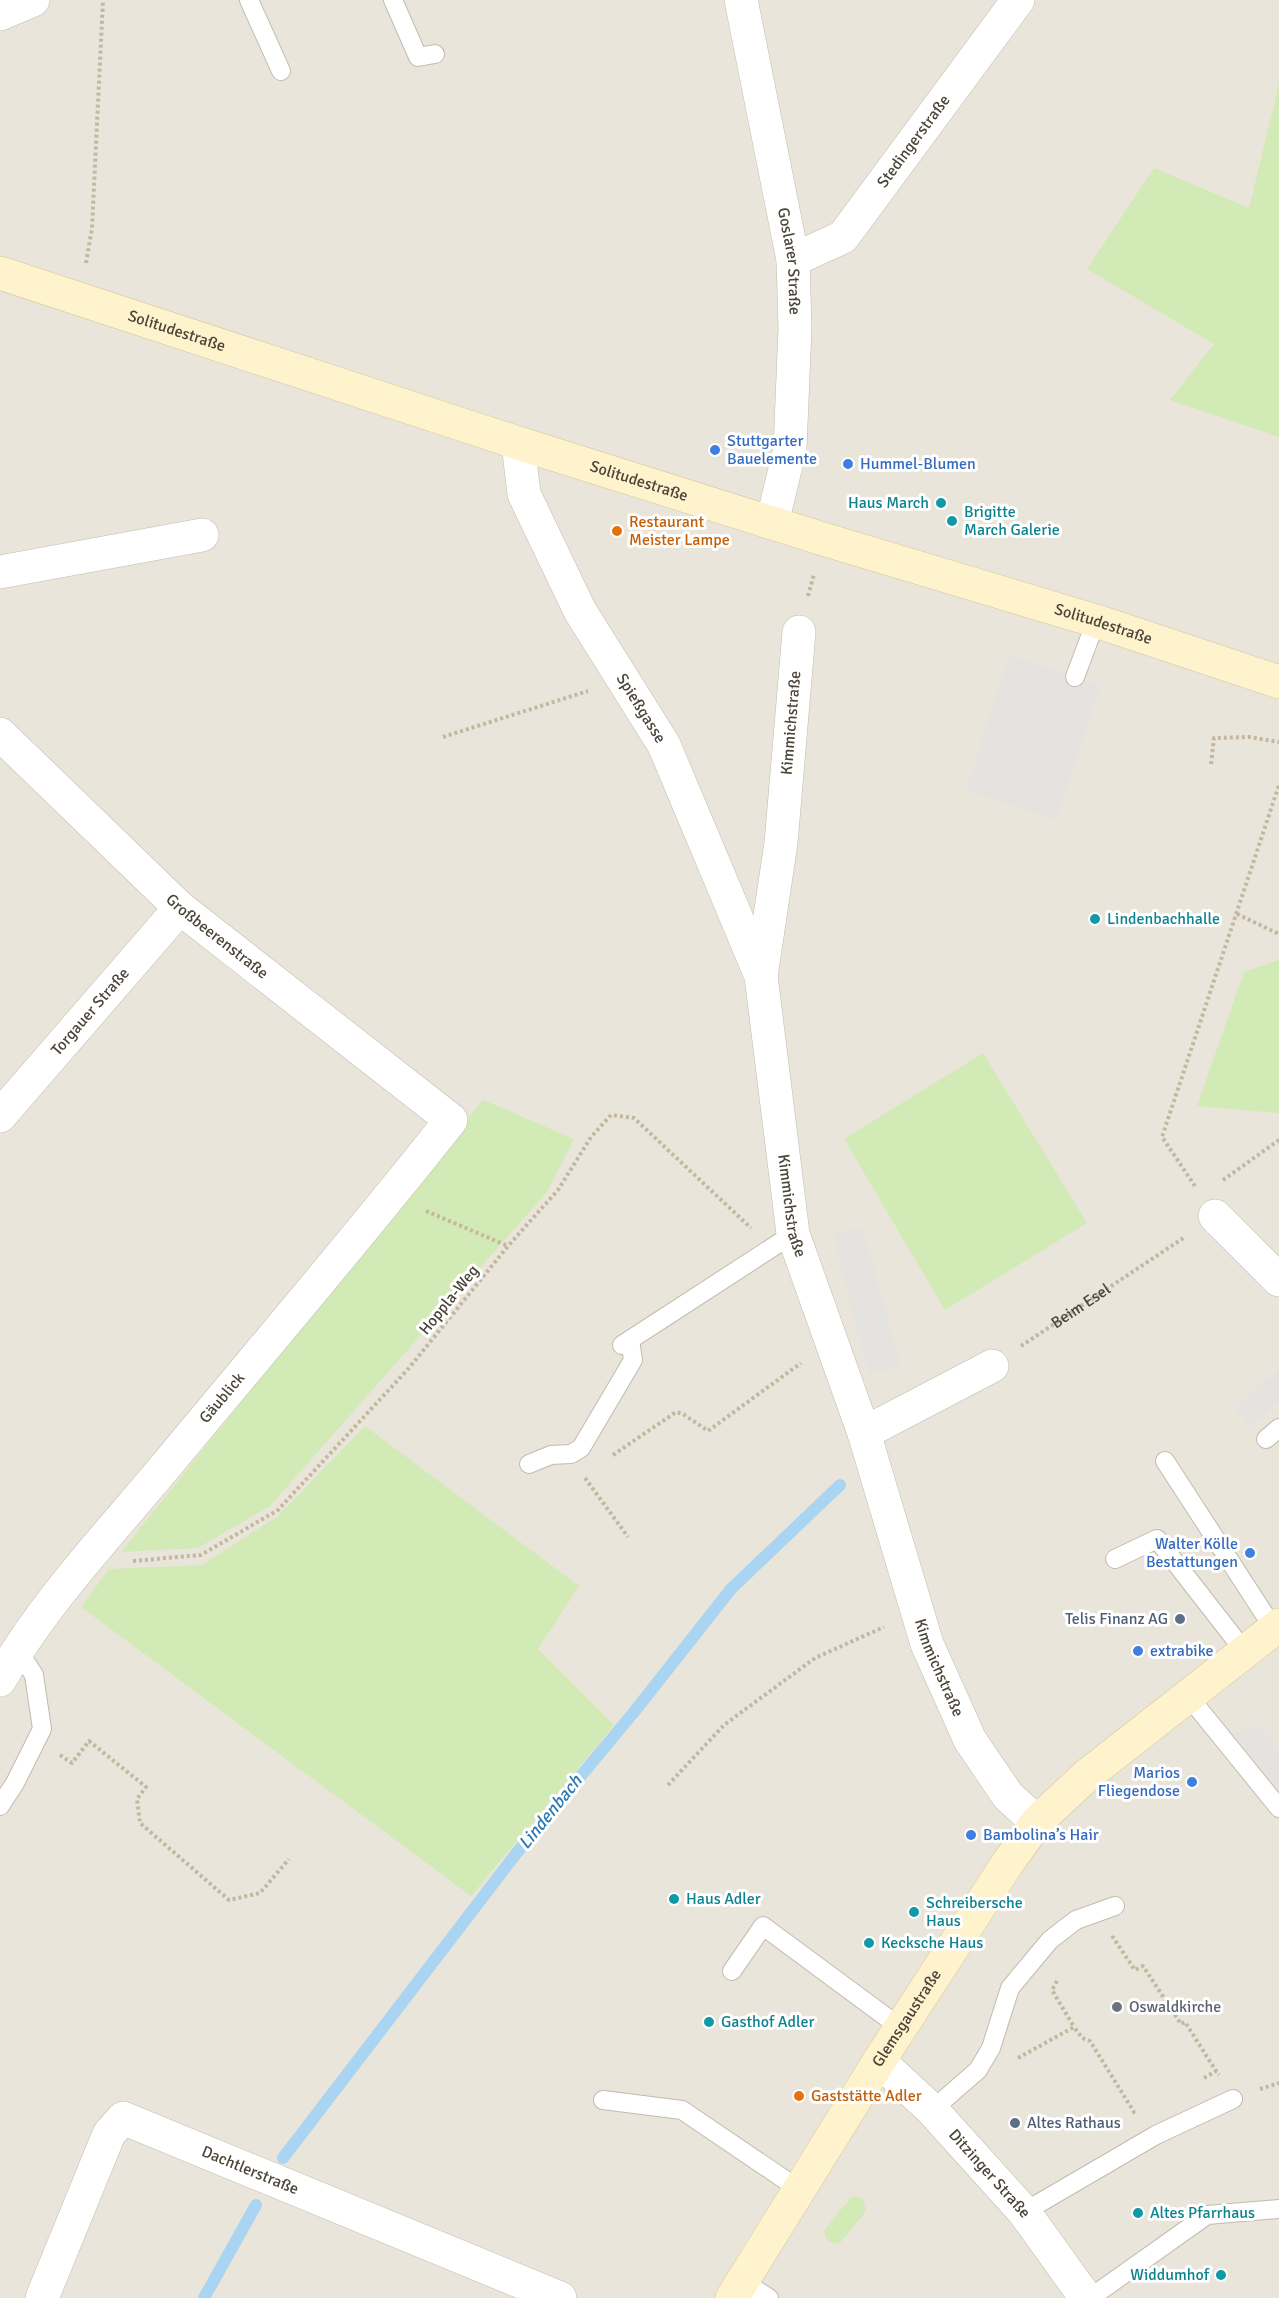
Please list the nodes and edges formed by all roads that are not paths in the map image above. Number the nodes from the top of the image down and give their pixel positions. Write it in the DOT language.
graph roads {
  1 [pos="33,0"];
  2 [pos="249,0"];
  3 [pos="393,0"];
  4 [pos="741,0"];
  5 [pos="1018,0"];
  6 [pos="0,14"];
  7 [pos="435,54"];
  8 [pos="281,71"];
  9 [pos="792,260"];
  10 [pos="0,273"];
  11 [pos="519,443"];
  12 [pos="772,524"];
  13 [pos="202,535"];
  14 [pos="0,572"];
  15 [pos="1096,621"];
  16 [pos="799,632"];
  17 [pos="1075,677"];
  18 [pos="1279,682"];
  19 [pos="0,734"];
  20 [pos="180,908"];
  21 [pos="761,976"];
  22 [pos="0,1116"];
  23 [pos="451,1120"];
  24 [pos="1215,1216"];
  25 [pos="793,1234"];
  26 [pos="1279,1280"];
  27 [pos="992,1366"];
  28 [pos="864,1433"];
  29 [pos="1166,1461"];
  30 [pos="529,1464"];
  31 [pos="1114,1559"];
  32 [pos="1277,1627"];
  33 [pos="9,1642"];
  34 [pos="1245,1652"];
  35 [pos="0,1680"];
  36 [pos="1189,1697"];
  37 [pos="0,1806"];
  38 [pos="1279,1808"];
  39 [pos="1038,1822"];
  40 [pos="1115,1906"];
  41 [pos="732,1971"];
  42 [pos="901,2028"];
  43 [pos="879,2061"];
  44 [pos="1233,2098"];
  45 [pos="603,2100"];
  46 [pos="932,2110"];
  47 [pos="800,2190"];
  48 [pos="1279,2209"];
  49 [pos="1024,2212"];
  50 [pos="747,2292"];
  51 [pos="42,2298"];
  52 [pos="560,2298"];
  53 [pos="1088,2298"];
  1 -- 6 [label="street"];
  2 -- 8 [label="lane"];
  3 -- 7 [label="lane"];
  4 -- 9 [label="street, Goslarer Straße"];
  5 -- 9 [label="street, Stedingerstraße"];
  9 -- 12 [label="street, Goslarer Straße"];
  10 -- 11 [label="main road, Solitudestraße"];
  11 -- 12 [label="main road, Solitudestraße"];
  11 -- 21 [label="street, Spießgasse"];
  12 -- 15 [label="main road, Solitudestraße"];
  13 -- 14 [label="street"];
  15 -- 17 [label="lane"];
  15 -- 18 [label="main road, Solitudestraße"];
  16 -- 21 [label="street, Kimmichstraße"];
  19 -- 20 [label="street, Großbeerenstraße"];
  20 -- 22 [label="street, Torgauer Straße"];
  20 -- 23 [label="street, Großbeerenstraße"];
  21 -- 25 [label="street, Kimmichstraße"];
  23 -- 33 [label="street, Gäublick"];
  24 -- 26 [label="street"];
  25 -- 28 [label="street, Kimmichstraße"];
  25 -- 30 [label="lane"];
  27 -- 28 [label="street"];
  28 -- 39 [label="street, Kimmichstraße"];
  29 -- 32 [label="lane"];
  31 -- 34 [label="lane"];
  32 -- 34 [label="main road, Glemsgaustraße"];
  33 -- 35 [label="street, Gäublick"];
  33 -- 37 [label="lane"];
  34 -- 36 [label="main road, Glemsgaustraße"];
  36 -- 38 [label="lane"];
  36 -- 39 [label="main road, Glemsgaustraße"];
  39 -- 42 [label="main road, Glemsgaustraße"];
  40 -- 46 [label="lane"];
  41 -- 42 [label="lane"];
  42 -- 43 [label="main road, Glemsgaustraße"];
  43 -- 46 [label="street, Ditzinger Straße"];
  43 -- 47 [label="main road, Glemsgaustraße"];
  44 -- 49 [label="lane"];
  45 -- 47 [label="lane"];
  46 -- 49 [label="street, Ditzinger Straße"];
  47 -- 50 [label="main road, Glemsgaustraße"];
  48 -- 53 [label="lane"];
  49 -- 53 [label="street, Ditzinger Straße"];
  51 -- 52 [label="street, Dachtlerstraße"];
}
